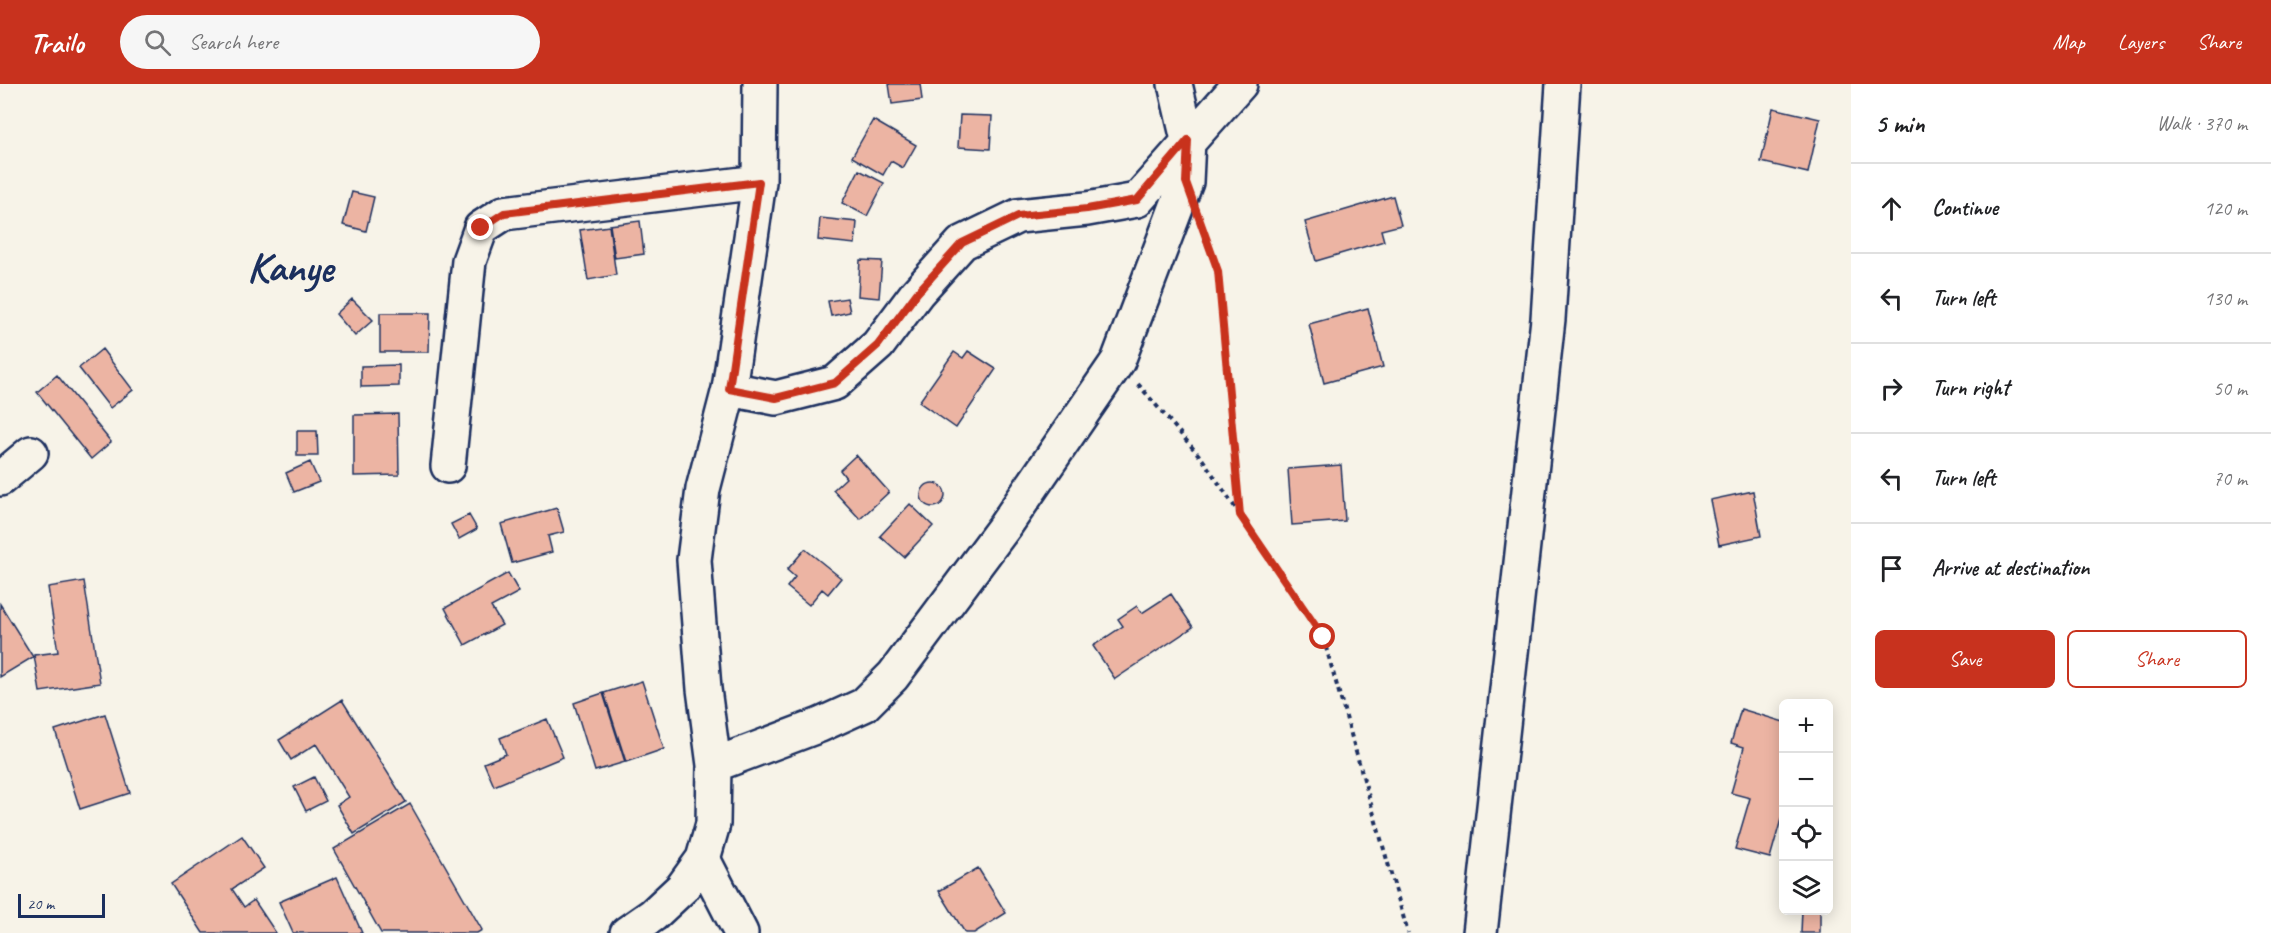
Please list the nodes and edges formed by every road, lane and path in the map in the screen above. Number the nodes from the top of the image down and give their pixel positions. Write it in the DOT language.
graph roads {
  1 [pos="760,84"];
  2 [pos="1175,84"];
  3 [pos="1240,84"];
  4 [pos="1563,84"];
  5 [pos="1188,140"];
  6 [pos="759,182"];
  7 [pos="1202,226"];
  8 [pos="1118,361"];
  9 [pos="729,389"];
  10 [pos="31,453"];
  11 [pos="448,466"];
  12 [pos="0,479"];
  13 [pos="1240,515"];
  14 [pos="714,765"];
  15 [pos="703,859"];
  16 [pos="627,933"];
  17 [pos="741,933"];
  18 [pos="1408,933"];
  19 [pos="1480,933"];
  1 -- 6 [label="street"];
  2 -- 5 [label="street"];
  3 -- 5 [label="street"];
  4 -- 19 [label="street"];
  5 -- 8 [label="street"];
  5 -- 9 [label="street"];
  6 -- 9 [label="street"];
  6 -- 11 [label="street"];
  7 -- 13 [label="path"];
  8 -- 13 [label="path"];
  8 -- 14 [label="street"];
  9 -- 14 [label="street"];
  10 -- 12 [label="street"];
  13 -- 18 [label="path"];
  14 -- 15 [label="street"];
  15 -- 16 [label="street"];
  15 -- 17 [label="street"];
}
